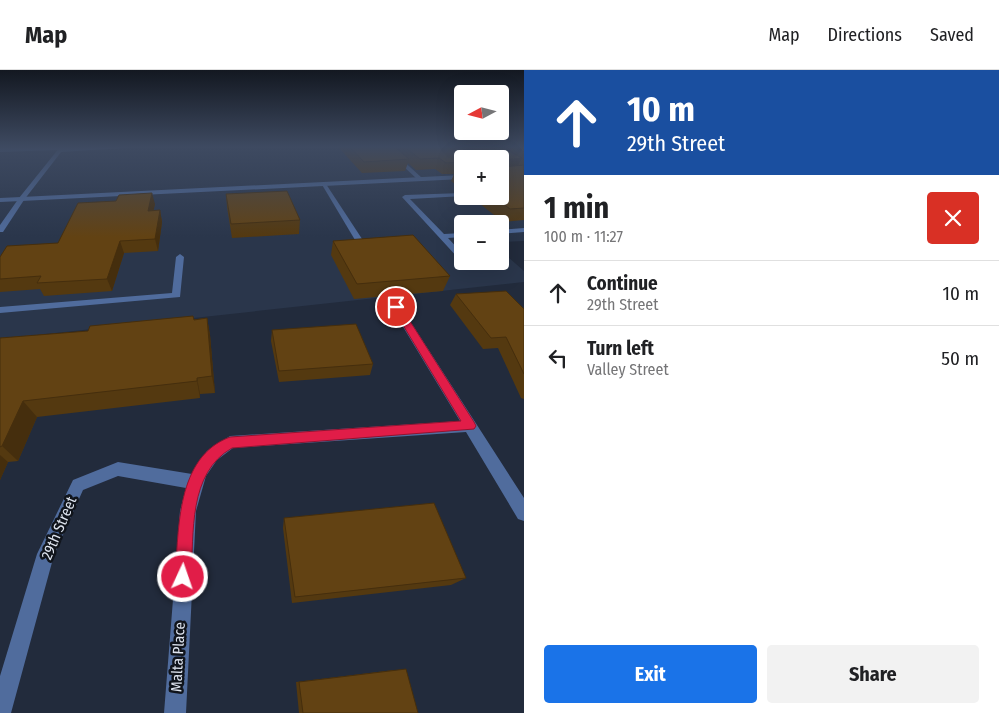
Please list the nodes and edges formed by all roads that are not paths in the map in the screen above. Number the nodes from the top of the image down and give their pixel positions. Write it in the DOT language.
graph roads {
  1 [pos="39,177"];
  2 [pos="454,177"];
  3 [pos="420,179"];
  4 [pos="323,184"];
  5 [pos="454,193"];
  6 [pos="21,199"];
  7 [pos="0,200"];
  8 [pos="0,230"];
  9 [pos="524,230"];
  10 [pos="509,231"];
  11 [pos="454,235"];
  12 [pos="442,236"];
  13 [pos="362,245"];
  14 [pos="454,249"];
  15 [pos="180,257"];
  16 [pos="396,307"];
  17 [pos="0,310"];
  18 [pos="470,426"];
  19 [pos="194,482"];
  20 [pos="524,513"];
  21 [pos="0,713"];
  22 [pos="175,713"];
  1 -- 6 [label="street"];
  2 -- 3 [label="street"];
  3 -- 4 [label="street"];
  4 -- 6 [label="street"];
  4 -- 13 [label="street"];
  5 -- 12 [label="street"];
  6 -- 7 [label="street"];
  6 -- 8 [label="street"];
  9 -- 10 [label="street"];
  11 -- 12 [label="street"];
  12 -- 14 [label="street"];
  15 -- 17 [label="street"];
  16 -- 18 [label="street"];
  18 -- 19 [label="street"];
  18 -- 20 [label="street"];
  19 -- 21 [label="street, 29th Street"];
  19 -- 22 [label="street, Malta Place"];
}
